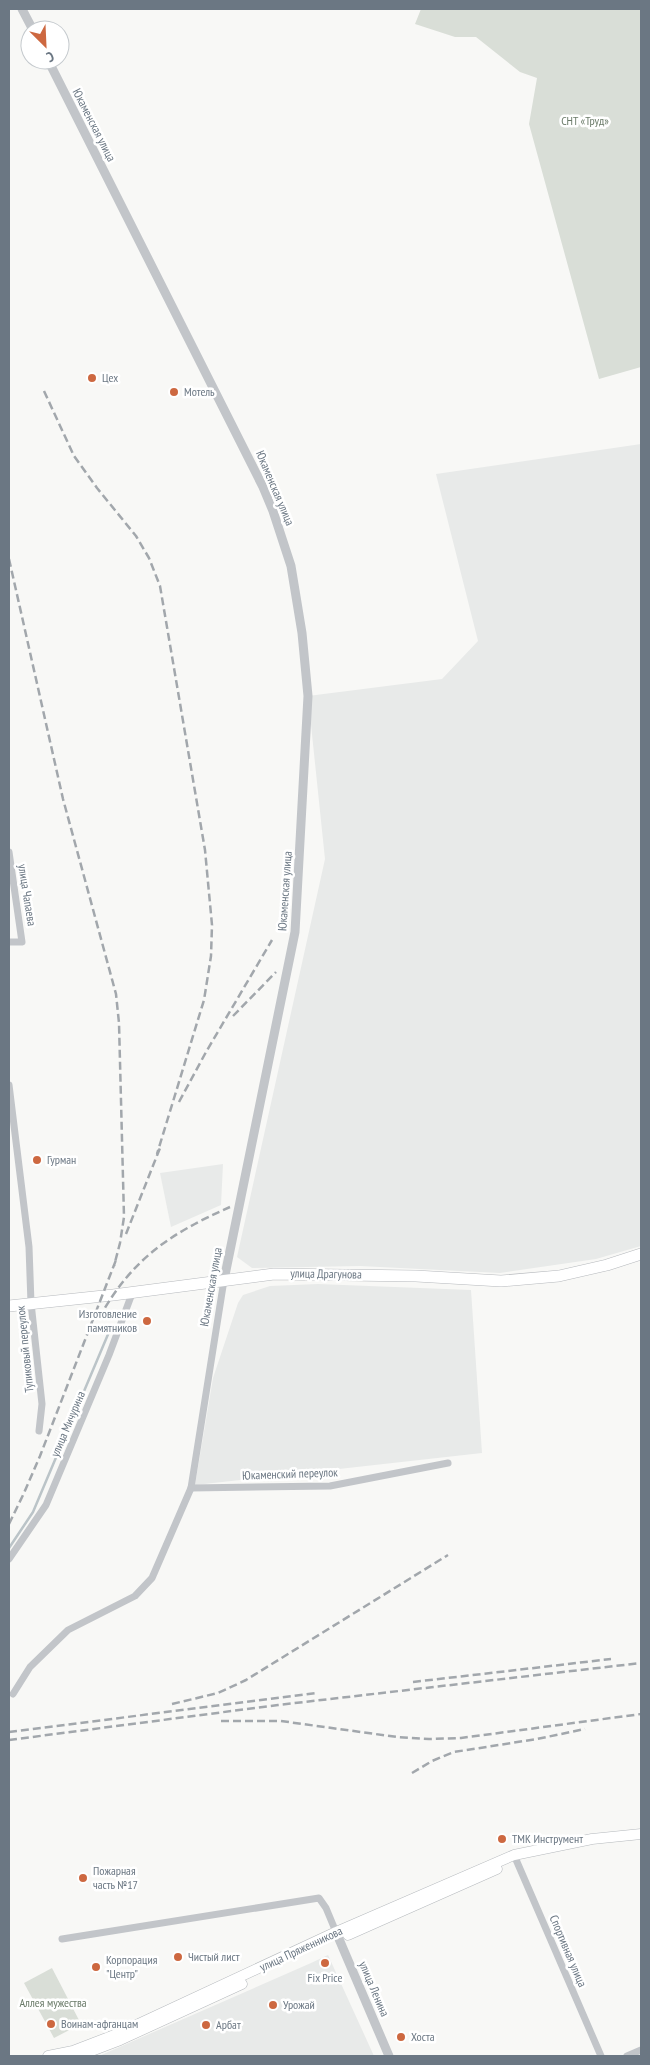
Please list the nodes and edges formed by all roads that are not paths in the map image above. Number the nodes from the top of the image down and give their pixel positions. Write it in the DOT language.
graph roads {
  1 [pos="53,70"];
  2 [pos="9,852"];
  3 [pos="9,942"];
  4 [pos="9,1085"];
  5 [pos="641,1254"];
  6 [pos="224,1280"];
  7 [pos="133,1291"];
  8 [pos="32,1303"];
  9 [pos="9,1306"];
  10 [pos="39,1431"];
  11 [pos="448,1464"];
  12 [pos="191,1488"];
  13 [pos="9,1559"];
  14 [pos="13,1694"];
  15 [pos="641,1834"];
  16 [pos="515,1858"];
  17 [pos="337,1936"];
  18 [pos="62,1939"];
  19 [pos="641,2050"];
  20 [pos="48,2056"];
  21 [pos="78,2056"];
  22 [pos="389,2056"];
  23 [pos="601,2056"];
  24 [pos="627,2056"];
  1 -- 6 [label="street, Юкаменская улица"];
  2 -- 3 [label="street, улица Чапаева"];
  4 -- 8 [label="street, Тупиковый переулок"];
  5 -- 6 [label="main road, улица Драгунова"];
  6 -- 7 [label="main road, улица Драгунова"];
  6 -- 12 [label="street, Юкаменская улица"];
  7 -- 8 [label="main road, улица Драгунова"];
  7 -- 13 [label="street, улица Мичурина"];
  8 -- 9 [label="main road, улица Драгунова"];
  8 -- 10 [label="street, Тупиковый переулок"];
  11 -- 12 [label="street, Юкаменский переулок"];
  12 -- 14 [label="street, Юкаменская улица"];
  15 -- 16 [label="main road, улица Пряженникова"];
  16 -- 17 [label="main road, улица Пряженникова"];
  16 -- 23 [label="street, Спортивная улица"];
  17 -- 18 [label="street"];
  17 -- 20 [label="main road, улица Пряженникова"];
  17 -- 21 [label="main road, улица Пряженникова"];
  17 -- 22 [label="street, улица Ленина"];
  19 -- 24 [label="street"];
}
